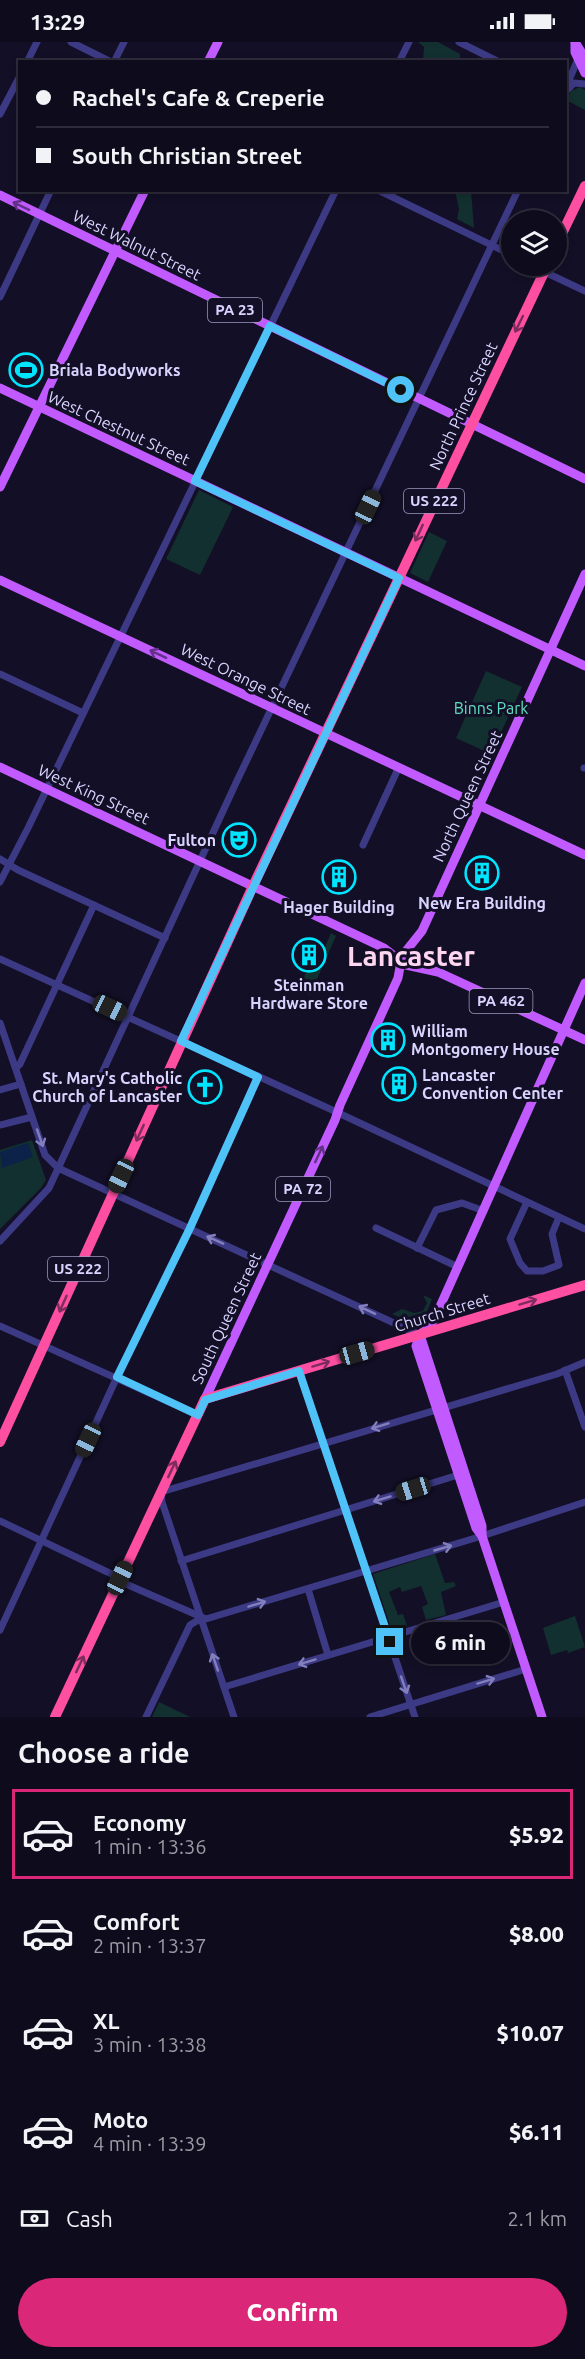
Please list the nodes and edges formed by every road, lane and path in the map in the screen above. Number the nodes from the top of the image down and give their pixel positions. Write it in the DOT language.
graph roads {
  1 [pos="36,42"];
  2 [pos="71,42"];
  3 [pos="124,42"];
  4 [pos="218,42"];
  5 [pos="409,42"];
  6 [pos="459,42"];
  7 [pos="575,42"];
  8 [pos="582,58"];
  9 [pos="28,60"];
  10 [pos="108,60"];
  11 [pos="113,60"];
  12 [pos="209,60"];
  13 [pos="400,60"];
  14 [pos="495,60"];
  15 [pos="585,73"];
  16 [pos="18,80"];
  17 [pos="585,84"];
  18 [pos="567,87"];
  19 [pos="567,88"];
  20 [pos="0,114"];
  21 [pos="585,186"];
  22 [pos="50,192"];
  23 [pos="144,192"];
  24 [pos="335,192"];
  25 [pos="382,192"];
  26 [pos="517,192"];
  27 [pos="0,195"];
  28 [pos="40,215"];
  29 [pos="567,223"];
  30 [pos="492,246"];
  31 [pos="501,250"];
  32 [pos="116,252"];
  33 [pos="542,276"];
  34 [pos="560,276"];
  35 [pos="585,291"];
  36 [pos="0,297"];
  37 [pos="270,326"];
  38 [pos="0,388"];
  39 [pos="419,399"];
  40 [pos="40,407"];
  41 [pos="471,424"];
  42 [pos="585,479"];
  43 [pos="195,481"];
  44 [pos="0,487"];
  45 [pos="345,553"];
  46 [pos="585,574"];
  47 [pos="399,578"];
  48 [pos="0,580"];
  49 [pos="120,636"];
  50 [pos="551,650"];
  51 [pos="585,666"];
  52 [pos="0,674"];
  53 [pos="271,708"];
  54 [pos="83,713"];
  55 [pos="324,734"];
  56 [pos="0,767"];
  57 [pos="398,769"];
  58 [pos="47,789"];
  59 [pos="480,805"];
  60 [pos="363,845"];
  61 [pos="585,855"];
  62 [pos="0,859"];
  63 [pos="200,861"];
  64 [pos="10,864"];
  65 [pos="0,882"];
  66 [pos="253,885"];
  67 [pos="94,905"];
  68 [pos="165,938"];
  69 [pos="1,962"];
  70 [pos="400,962"];
  71 [pos="585,982"];
  72 [pos="57,984"];
  73 [pos="128,1017"];
  74 [pos="0,1023"];
  75 [pos="564,1030"];
  76 [pos="585,1040"];
  77 [pos="181,1041"];
  78 [pos="9,1047"];
  79 [pos="0,1050"];
  80 [pos="16,1068"];
  81 [pos="258,1077"];
  82 [pos="21,1084"];
  83 [pos="0,1090"];
  84 [pos="337,1113"];
  85 [pos="32,1116"];
  86 [pos="0,1125"];
  87 [pos="58,1168"];
  88 [pos="495,1187"];
  89 [pos="113,1193"];
  90 [pos="526,1202"];
  91 [pos="484,1211"];
  92 [pos="560,1217"];
  93 [pos="376,1227"];
  94 [pos="189,1229"];
  95 [pos="585,1229"];
  96 [pos="0,1241"];
  97 [pos="417,1248"];
  98 [pos="268,1264"];
  99 [pos="458,1267"];
  100 [pos="585,1285"];
  101 [pos="0,1326"];
  102 [pos="420,1335"];
  103 [pos="44,1346"];
  104 [pos="585,1362"];
  105 [pos="565,1370"];
  106 [pos="299,1371"];
  107 [pos="117,1377"];
  108 [pos="205,1400"];
  109 [pos="439,1408"];
  110 [pos="198,1415"];
  111 [pos="585,1427"];
  112 [pos="0,1442"];
  113 [pos="323,1443"];
  114 [pos="458,1475"];
  115 [pos="161,1492"];
  116 [pos="585,1502"];
  117 [pos="345,1510"];
  118 [pos="0,1521"];
  119 [pos="482,1536"];
  120 [pos="41,1540"];
  121 [pos="182,1561"];
  122 [pos="366,1571"];
  123 [pos="119,1579"];
  124 [pos="308,1589"];
  125 [pos="504,1602"];
  126 [pos="200,1619"];
  127 [pos="0,1630"];
  128 [pos="388,1637"];
  129 [pos="328,1655"];
  130 [pos="526,1669"];
  131 [pos="224,1687"];
  132 [pos="411,1705"];
  133 [pos="55,1717"];
  134 [pos="146,1717"];
  135 [pos="234,1717"];
  136 [pos="370,1717"];
  137 [pos="415,1717"];
  138 [pos="542,1717"];
  1 -- 9 [label="street"];
  2 -- 10 [label="street"];
  3 -- 11 [label="street"];
  4 -- 12 [label="main road"];
  5 -- 13 [label="street"];
  6 -- 14 [label="street"];
  7 -- 8 [label="main road"];
  8 -- 15 [label="main road"];
  8 -- 18 [label="street"];
  16 -- 20 [label="street"];
  17 -- 19 [label="street"];
  21 -- 29 [label="highway"];
  22 -- 28 [label="street"];
  23 -- 32 [label="main road"];
  24 -- 37 [label="street"];
  25 -- 30 [label="street"];
  26 -- 30 [label="street"];
  28 -- 27 [label="main road, West Walnut Street / PA 23, one-way"];
  28 -- 32 [label="main road, West Walnut Street / PA 23"];
  28 -- 36 [label="street"];
  30 -- 31 [label="street"];
  30 -- 39 [label="street"];
  32 -- 37 [label="main road, West Walnut Street / PA 23"];
  32 -- 40 [label="main road"];
  33 -- 41 [label="highway, North Prince Street / US 222, one-way"];
  34 -- 35 [label="street"];
  37 -- 39 [label="main road, West Walnut Street / PA 23"];
  37 -- 43 [label="street"];
  38 -- 40 [label="main road, West Chestnut Street"];
  39 -- 41 [label="main road, West Walnut Street / PA 23"];
  39 -- 45 [label="street"];
  40 -- 43 [label="main road, West Chestnut Street"];
  40 -- 44 [label="main road"];
  41 -- 42 [label="main road, West Walnut Street / PA 23"];
  41 -- 47 [label="highway, North Prince Street / US 222, one-way"];
  43 -- 45 [label="main road, West Chestnut Street"];
  43 -- 49 [label="street"];
  45 -- 47 [label="main road, West Chestnut Street"];
  45 -- 53 [label="street"];
  46 -- 50 [label="main road, North Queen Street / PA 72"];
  47 -- 50 [label="main road, West Chestnut Street"];
  47 -- 55 [label="highway, North Prince Street / US 222"];
  48 -- 49 [label="main road, West Orange Street"];
  53 -- 49 [label="main road, West Orange Street, one-way"];
  49 -- 54 [label="street"];
  50 -- 51 [label="main road, West Chestnut Street"];
  50 -- 59 [label="main road, North Queen Street / PA 72"];
  52 -- 54 [label="street"];
  53 -- 55 [label="main road, West Orange Street"];
  53 -- 63 [label="street"];
  54 -- 58 [label="street"];
  55 -- 57 [label="main road, West Orange Street"];
  55 -- 66 [label="highway, North Prince Street / US 222"];
  56 -- 58 [label="main road, West King Street / PA 462"];
  57 -- 59 [label="main road, West Orange Street"];
  57 -- 60 [label="street"];
  58 -- 63 [label="main road, West King Street / PA 462"];
  58 -- 64 [label="street"];
  59 -- 61 [label="main road, West Orange Street"];
  59 -- 70 [label="main road, North Queen Street / PA 72"];
  62 -- 64 [label="street"];
  63 -- 66 [label="main road, West King Street / PA 462"];
  63 -- 68 [label="street"];
  64 -- 65 [label="street"];
  64 -- 67 [label="street"];
  66 -- 70 [label="main road, West King Street / PA 462"];
  66 -- 77 [label="highway, US 222"];
  67 -- 68 [label="street"];
  67 -- 72 [label="street"];
  68 -- 73 [label="street"];
  69 -- 72 [label="street"];
  70 -- 75 [label="main road, PA 462"];
  70 -- 84 [label="main road, South Queen Street / PA 72"];
  71 -- 75 [label="main road"];
  72 -- 73 [label="street"];
  72 -- 80 [label="street"];
  73 -- 77 [label="street"];
  73 -- 87 [label="street"];
  74 -- 78 [label="street"];
  75 -- 76 [label="main road, PA 462"];
  75 -- 88 [label="main road"];
  77 -- 81 [label="street"];
  77 -- 89 [label="highway, US 222, one-way"];
  78 -- 79 [label="street"];
  78 -- 80 [label="street"];
  80 -- 82 [label="street"];
  81 -- 84 [label="street"];
  81 -- 94 [label="street"];
  82 -- 83 [label="street"];
  82 -- 85 [label="street"];
  84 -- 88 [label="street"];
  98 -- 84 [label="main road, South Queen Street / PA 72, one-way"];
  85 -- 86 [label="street"];
  85 -- 87 [label="street, one-way"];
  87 -- 89 [label="street"];
  87 -- 96 [label="street"];
  88 -- 90 [label="street"];
  88 -- 91 [label="main road"];
  89 -- 94 [label="street"];
  89 -- 103 [label="highway, US 222, one-way"];
  90 -- 92 [label="street"];
  90 -- 92 [label="street"];
  91 -- 97 [label="street"];
  91 -- 99 [label="main road"];
  92 -- 95 [label="street"];
  93 -- 97 [label="street"];
  98 -- 94 [label="street, one-way"];
  94 -- 107 [label="street"];
  97 -- 99 [label="street"];
  102 -- 98 [label="street, one-way"];
  98 -- 108 [label="main road, South Queen Street / PA 72"];
  99 -- 102 [label="main road"];
  102 -- 100 [label="highway, Church Street, one-way"];
  101 -- 103 [label="street"];
  106 -- 102 [label="highway, Church Street, one-way"];
  102 -- 109 [label="main road"];
  103 -- 107 [label="street"];
  103 -- 112 [label="highway, US 222"];
  104 -- 105 [label="street"];
  105 -- 109 [label="street"];
  105 -- 111 [label="street"];
  106 -- 108 [label="highway, Church Street"];
  106 -- 113 [label="street"];
  107 -- 110 [label="street"];
  107 -- 120 [label="street"];
  108 -- 110 [label="highway, South Queen Street"];
  109 -- 113 [label="street, one-way"];
  109 -- 114 [label="main road"];
  109 -- 119 [label="main road"];
  115 -- 110 [label="highway, South Queen Street, one-way"];
  113 -- 115 [label="street"];
  113 -- 117 [label="street"];
  114 -- 117 [label="street, one-way"];
  114 -- 119 [label="main road"];
  115 -- 121 [label="street"];
  115 -- 123 [label="highway, South Queen Street"];
  116 -- 119 [label="street"];
  117 -- 121 [label="street"];
  117 -- 122 [label="street"];
  118 -- 120 [label="street"];
  122 -- 119 [label="street, one-way"];
  119 -- 125 [label="main road"];
  120 -- 123 [label="street"];
  120 -- 127 [label="street"];
  121 -- 126 [label="street"];
  122 -- 124 [label="street"];
  122 -- 128 [label="street"];
  123 -- 126 [label="street"];
  133 -- 123 [label="highway, South Queen Street, one-way"];
  126 -- 124 [label="street, one-way"];
  124 -- 129 [label="street"];
  125 -- 128 [label="street"];
  125 -- 130 [label="main road"];
  131 -- 126 [label="street, one-way"];
  126 -- 134 [label="street"];
  128 -- 129 [label="street"];
  128 -- 132 [label="street, one-way"];
  129 -- 131 [label="street, one-way"];
  132 -- 130 [label="street, one-way"];
  130 -- 138 [label="main road"];
  131 -- 135 [label="street"];
  132 -- 136 [label="street"];
  132 -- 137 [label="street"];
}
